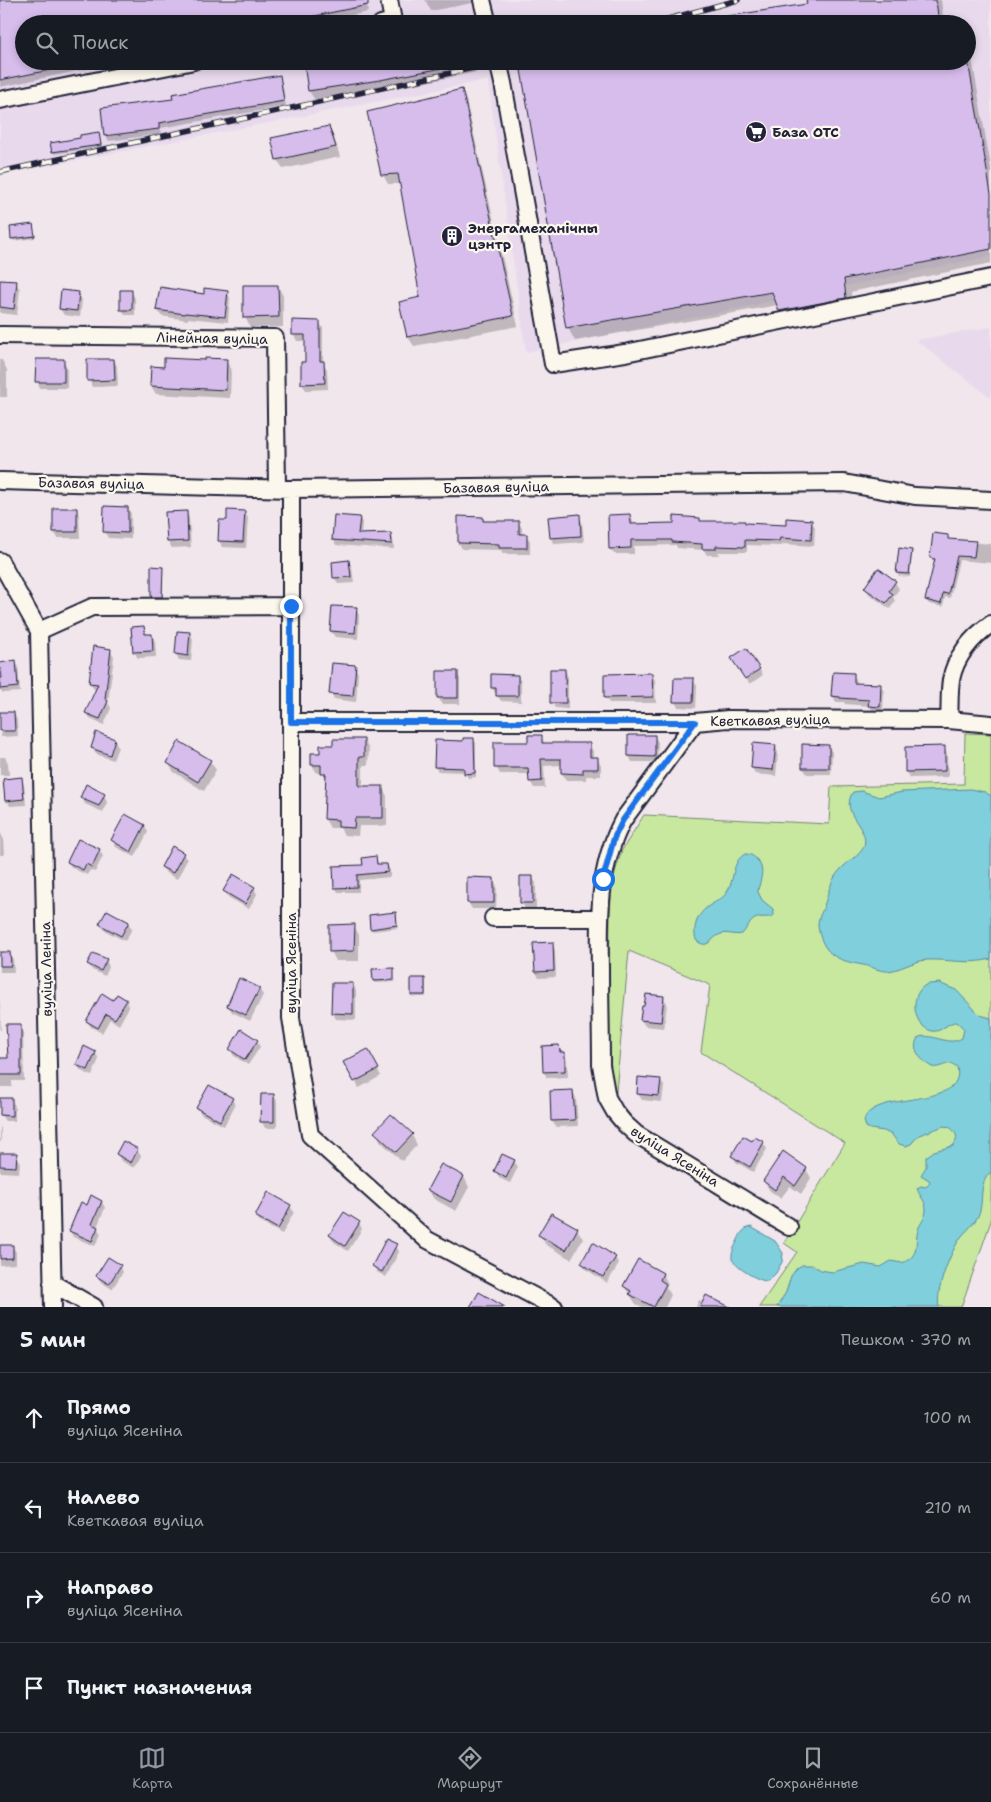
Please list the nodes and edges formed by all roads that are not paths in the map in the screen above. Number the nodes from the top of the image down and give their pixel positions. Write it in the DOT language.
graph roads {
  1 [pos="390,0"];
  2 [pos="482,0"];
  3 [pos="392,15"];
  4 [pos="486,15"];
  5 [pos="149,70"];
  6 [pos="500,70"];
  7 [pos="0,100"];
  8 [pos="991,278"];
  9 [pos="0,335"];
  10 [pos="0,481"];
  11 [pos="284,488"];
  12 [pos="991,500"];
  13 [pos="0,561"];
  14 [pos="291,606"];
  15 [pos="991,624"];
  16 [pos="39,631"];
  17 [pos="949,720"];
  18 [pos="291,722"];
  19 [pos="695,722"];
  20 [pos="991,724"];
  21 [pos="493,918"];
  22 [pos="599,918"];
  23 [pos="789,1227"];
  24 [pos="52,1283"];
  25 [pos="54,1307"];
  26 [pos="94,1307"];
  27 [pos="554,1307"];
  1 -- 3 [label="street"];
  2 -- 4 [label="street"];
  5 -- 7 [label="street"];
  6 -- 8 [label="street"];
  9 -- 11 [label="street, Лінейная вуліца"];
  10 -- 11 [label="street, Базавая вуліца"];
  11 -- 12 [label="street, Базавая вуліца"];
  11 -- 14 [label="street, вуліца Ясеніна"];
  13 -- 16 [label="street"];
  14 -- 16 [label="street"];
  14 -- 18 [label="street, вуліца Ясеніна"];
  15 -- 17 [label="street"];
  16 -- 24 [label="street, вуліца Леніна"];
  17 -- 19 [label="street, Кветкавая вуліца"];
  17 -- 20 [label="street, Кветкавая вуліца"];
  18 -- 19 [label="street, Кветкавая вуліца"];
  18 -- 27 [label="street, вуліца Ясеніна"];
  19 -- 22 [label="street, вуліца Ясеніна"];
  21 -- 22 [label="street"];
  22 -- 23 [label="street, вуліца Ясеніна"];
  24 -- 25 [label="street, вуліца Леніна"];
  24 -- 26 [label="street"];
}
